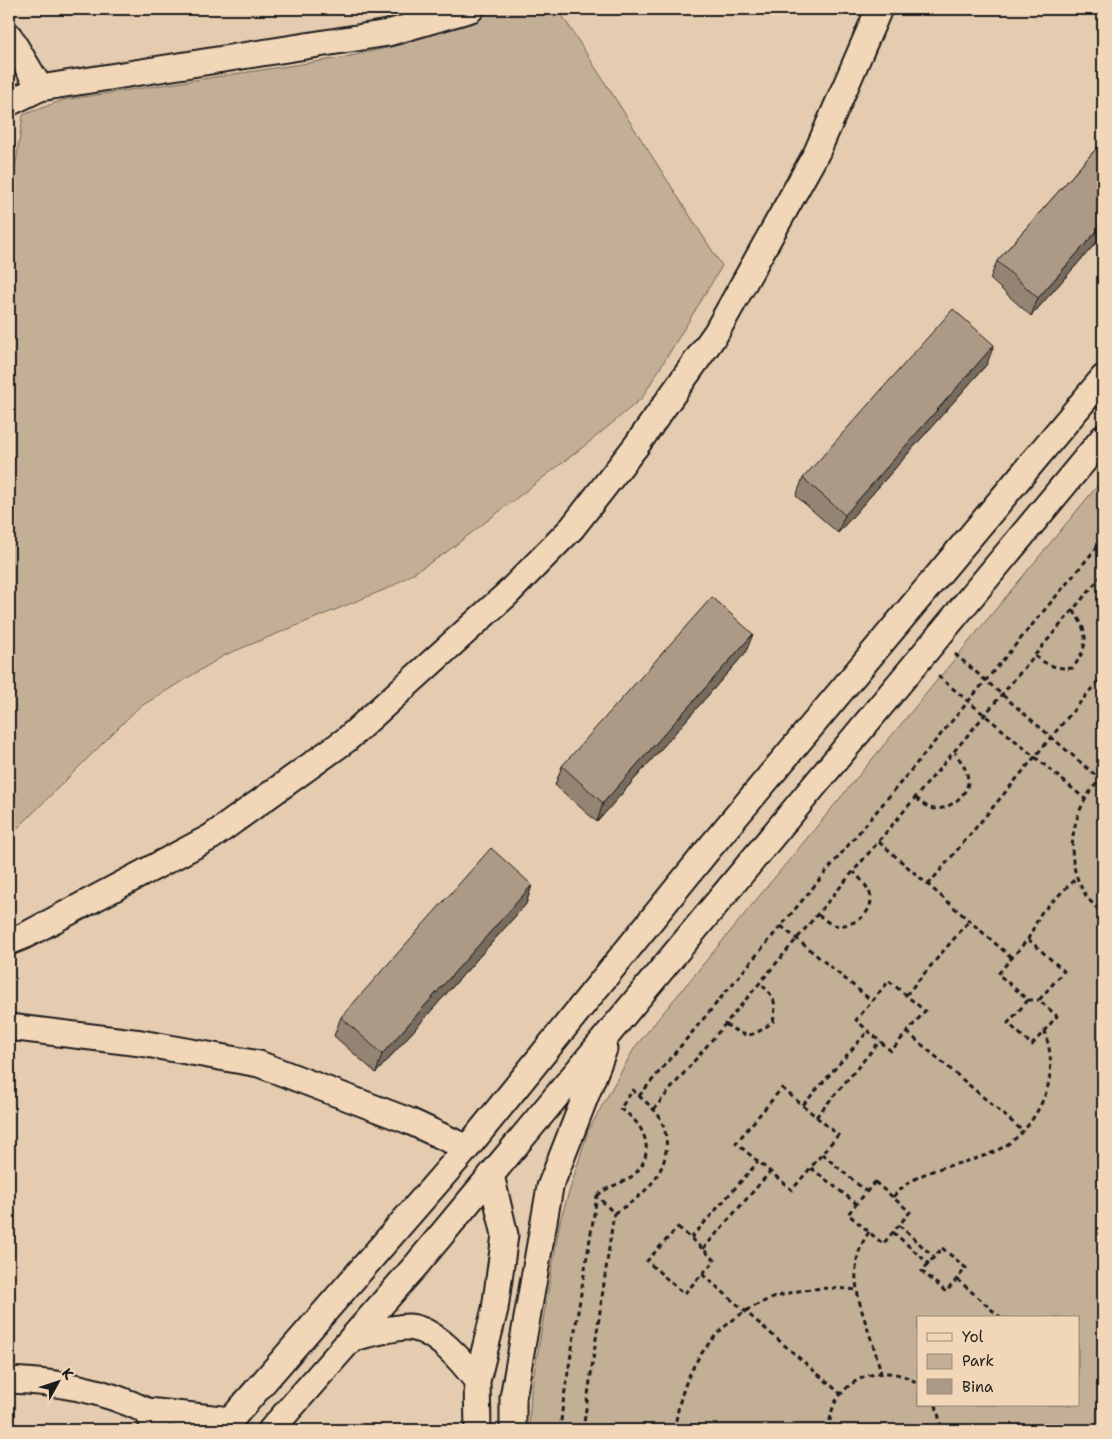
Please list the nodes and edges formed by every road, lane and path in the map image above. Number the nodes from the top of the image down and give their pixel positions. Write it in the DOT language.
graph roads {
  1 [pos="471,9"];
  2 [pos="879,9"];
  3 [pos="9,36"];
  4 [pos="40,88"];
  5 [pos="9,103"];
  6 [pos="1103,378"];
  7 [pos="1103,438"];
  8 [pos="1103,540"];
  9 [pos="1098,546"];
  10 [pos="1103,551"];
  11 [pos="1103,574"];
  12 [pos="1073,610"];
  13 [pos="936,638"];
  14 [pos="1035,656"];
  15 [pos="918,659"];
  16 [pos="1103,675"];
  17 [pos="986,680"];
  18 [pos="1003,695"];
  19 [pos="968,701"];
  20 [pos="986,716"];
  21 [pos="1052,737"];
  22 [pos="955,752"];
  23 [pos="1035,757"];
  24 [pos="1102,778"];
  25 [pos="916,798"];
  26 [pos="1085,799"];
  27 [pos="879,842"];
  28 [pos="854,872"];
  29 [pos="1077,877"];
  30 [pos="928,885"];
  31 [pos="1103,914"];
  32 [pos="818,915"];
  33 [pos="969,921"];
  34 [pos="780,926"];
  35 [pos="1028,939"];
  36 [pos="797,940"];
  37 [pos="9,942"];
  38 [pos="1012,958"];
  39 [pos="760,983"];
  40 [pos="906,995"];
  41 [pos="1028,1000"];
  42 [pos="1039,1000"];
  43 [pos="872,1001"];
  44 [pos="725,1024"];
  45 [pos="9,1028"];
  46 [pos="611,1030"];
  47 [pos="868,1031"];
  48 [pos="1044,1031"];
  49 [pos="908,1032"];
  50 [pos="880,1041"];
  51 [pos="639,1096"];
  52 [pos="803,1105"];
  53 [pos="653,1110"];
  54 [pos="816,1117"];
  55 [pos="1024,1132"];
  56 [pos="467,1148"];
  57 [pos="822,1154"];
  58 [pos="758,1162"];
  59 [pos="811,1168"];
  60 [pos="770,1172"];
  61 [pos="491,1175"];
  62 [pos="867,1192"];
  63 [pos="598,1196"];
  64 [pos="893,1197"];
  65 [pos="857,1204"];
  66 [pos="614,1213"];
  67 [pos="899,1225"];
  68 [pos="869,1232"];
  69 [pos="893,1232"];
  70 [pos="691,1238"];
  71 [pos="704,1250"];
  72 [pos="934,1257"];
  73 [pos="929,1264"];
  74 [pos="702,1274"];
  75 [pos="957,1279"];
  76 [pos="856,1290"];
  77 [pos="745,1311"];
  78 [pos="999,1316"];
  79 [pos="352,1338"];
  80 [pos="881,1374"];
  81 [pos="9,1380"];
  82 [pos="478,1381"];
  83 [pos="917,1383"];
  84 [pos="841,1394"];
  85 [pos="936,1406"];
  86 [pos="151,1420"];
  87 [pos="227,1425"];
  88 [pos="271,1430"];
  89 [pos="478,1430"];
  90 [pos="513,1430"];
  91 [pos="560,1430"];
  92 [pos="583,1430"];
  93 [pos="675,1430"];
  94 [pos="828,1430"];
  95 [pos="942,1430"];
  1 -- 4 [label="street"];
  2 -- 37 [label="street"];
  3 -- 4 [label="street"];
  4 -- 5 [label="street"];
  6 -- 56 [label="street"];
  7 -- 13 [label="street"];
  8 -- 9 [label="path"];
  9 -- 10 [label="path"];
  9 -- 17 [label="path"];
  11 -- 12 [label="path"];
  12 -- 14 [label="path"];
  12 -- 14 [label="path"];
  13 -- 15 [label="street"];
  13 -- 17 [label="path"];
  14 -- 18 [label="path"];
  15 -- 19 [label="path"];
  15 -- 46 [label="street"];
  16 -- 21 [label="path"];
  17 -- 18 [label="path"];
  17 -- 19 [label="path"];
  18 -- 20 [label="path"];
  18 -- 21 [label="path"];
  19 -- 20 [label="path"];
  19 -- 34 [label="path"];
  20 -- 22 [label="path"];
  20 -- 23 [label="path"];
  21 -- 23 [label="path"];
  21 -- 24 [label="path"];
  22 -- 25 [label="path"];
  22 -- 25 [label="path"];
  23 -- 26 [label="path"];
  23 -- 30 [label="path"];
  24 -- 26 [label="path"];
  25 -- 27 [label="path"];
  26 -- 29 [label="path"];
  27 -- 28 [label="path"];
  27 -- 30 [label="path"];
  28 -- 32 [label="path"];
  28 -- 32 [label="path"];
  29 -- 31 [label="path"];
  29 -- 35 [label="path"];
  30 -- 33 [label="path"];
  32 -- 36 [label="path"];
  33 -- 38 [label="path"];
  33 -- 40 [label="path"];
  34 -- 36 [label="path"];
  34 -- 51 [label="path"];
  35 -- 38 [label="path"];
  35 -- 42 [label="path"];
  36 -- 39 [label="path"];
  36 -- 43 [label="path"];
  38 -- 41 [label="path"];
  39 -- 44 [label="path"];
  39 -- 44 [label="path"];
  40 -- 43 [label="path"];
  40 -- 49 [label="path"];
  41 -- 42 [label="path"];
  41 -- 48 [label="path"];
  42 -- 48 [label="path"];
  43 -- 47 [label="path"];
  44 -- 53 [label="path"];
  45 -- 56 [label="street"];
  46 -- 61 [label="street"];
  46 -- 90 [label="street"];
  47 -- 50 [label="path"];
  47 -- 52 [label="path"];
  48 -- 55 [label="path"];
  49 -- 50 [label="path"];
  49 -- 55 [label="path"];
  50 -- 54 [label="path"];
  51 -- 53 [label="path"];
  51 -- 63 [label="path"];
  52 -- 54 [label="path"];
  52 -- 58 [label="path"];
  53 -- 66 [label="path"];
  54 -- 57 [label="path"];
  55 -- 64 [label="path"];
  56 -- 87 [label="street"];
  57 -- 59 [label="path"];
  57 -- 62 [label="path"];
  58 -- 60 [label="path"];
  58 -- 70 [label="path"];
  59 -- 60 [label="path"];
  59 -- 65 [label="path"];
  60 -- 71 [label="path"];
  61 -- 79 [label="street"];
  61 -- 82 [label="street"];
  62 -- 64 [label="path"];
  62 -- 65 [label="path"];
  63 -- 66 [label="path"];
  63 -- 91 [label="path"];
  64 -- 67 [label="path"];
  65 -- 68 [label="path"];
  66 -- 92 [label="path"];
  67 -- 69 [label="path"];
  67 -- 72 [label="path"];
  68 -- 69 [label="path"];
  68 -- 76 [label="path"];
  69 -- 73 [label="path"];
  70 -- 71 [label="path"];
  70 -- 74 [label="path"];
  71 -- 74 [label="path"];
  72 -- 73 [label="path"];
  72 -- 75 [label="path"];
  73 -- 75 [label="path"];
  74 -- 77 [label="path"];
  75 -- 78 [label="path"];
  76 -- 77 [label="path"];
  76 -- 80 [label="path"];
  77 -- 84 [label="path"];
  77 -- 93 [label="path"];
  79 -- 82 [label="street"];
  79 -- 88 [label="street"];
  80 -- 83 [label="path"];
  80 -- 84 [label="path"];
  81 -- 86 [label="street"];
  82 -- 89 [label="street"];
  84 -- 94 [label="path"];
  85 -- 95 [label="path"];
  86 -- 87 [label="street"];
}
